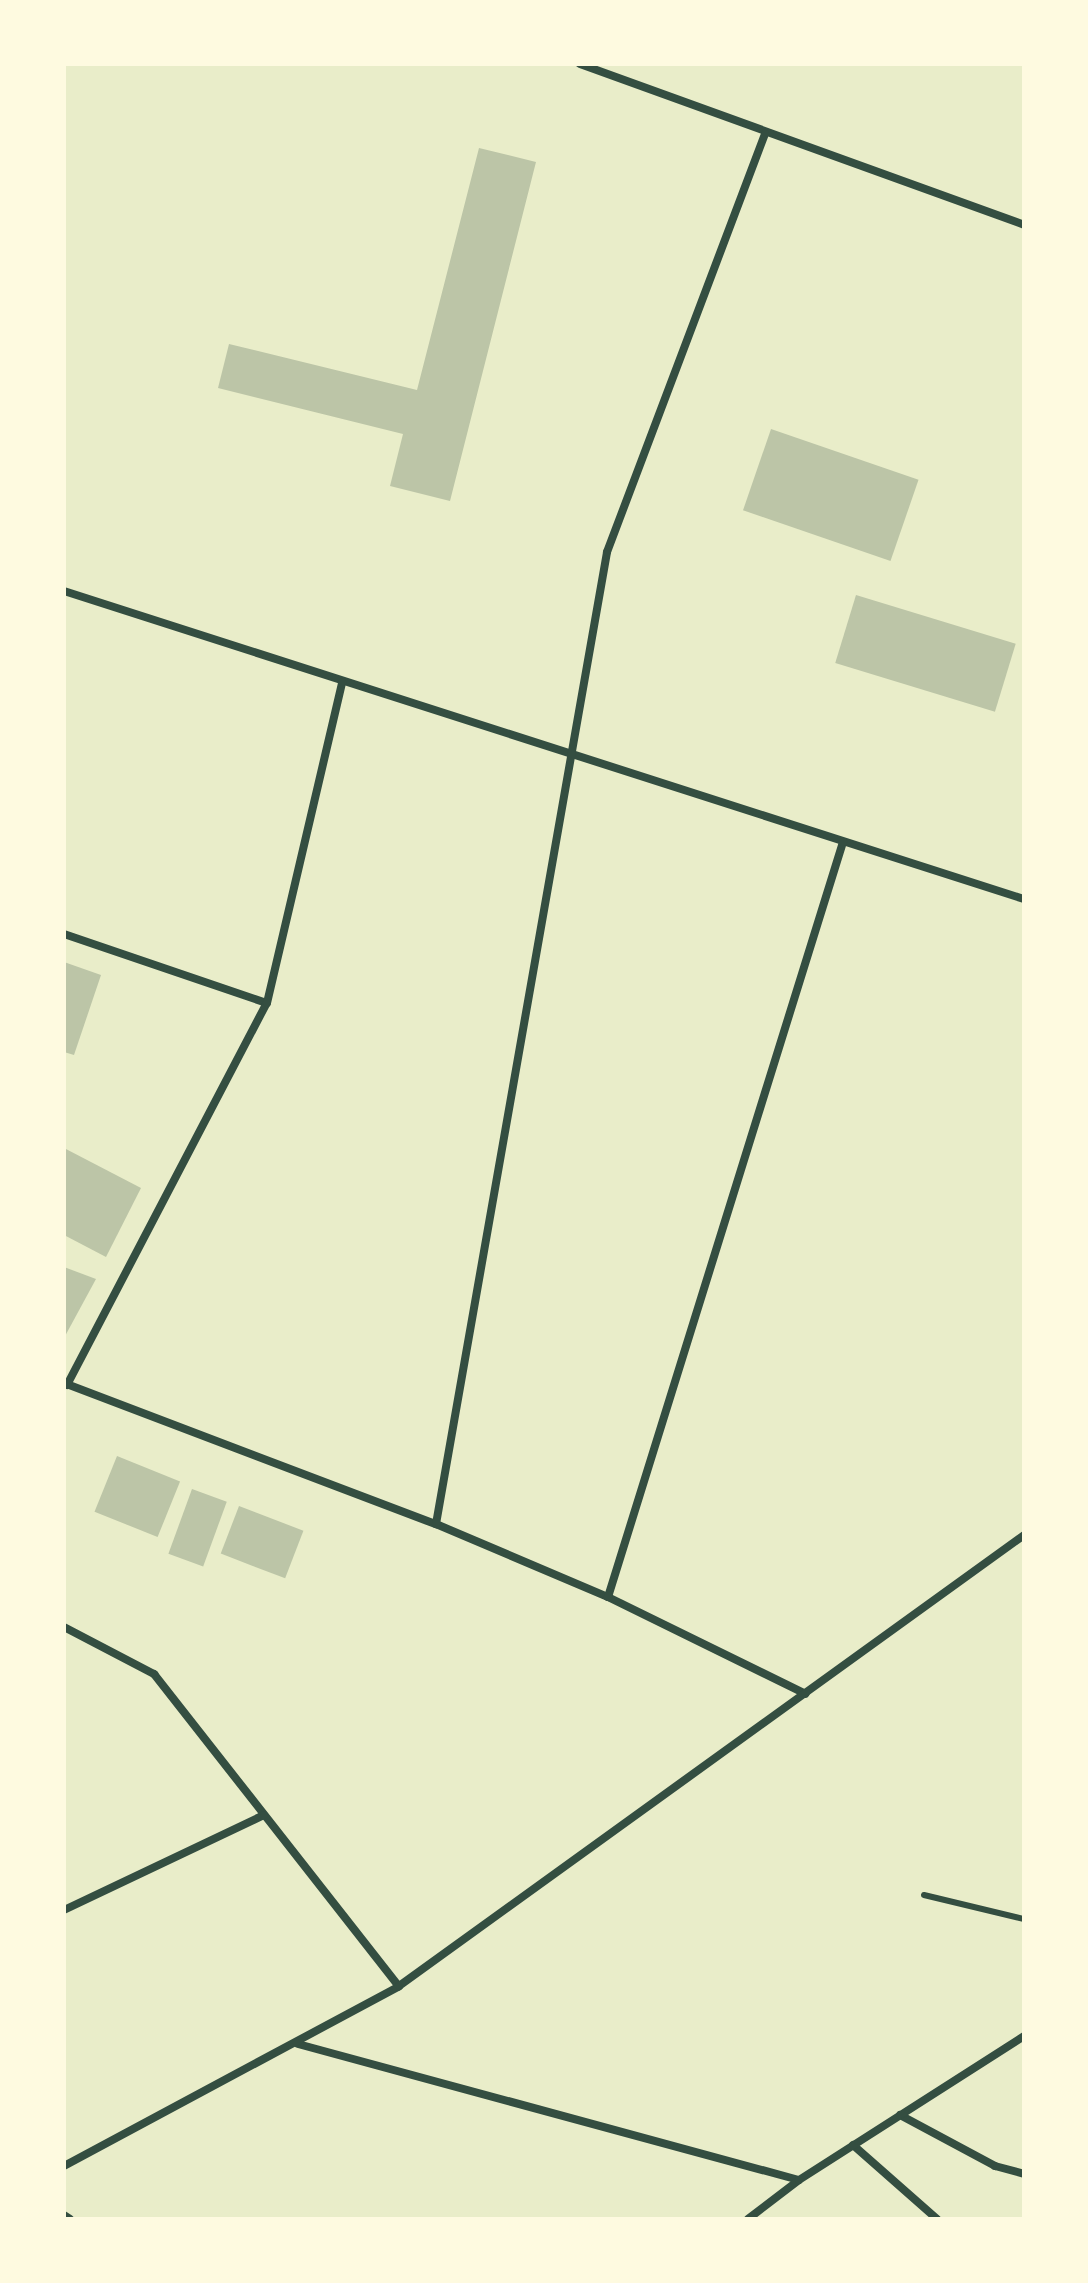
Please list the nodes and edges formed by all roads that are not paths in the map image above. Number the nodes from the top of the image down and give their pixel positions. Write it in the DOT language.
graph roads {
  1 [pos="580,64"];
  2 [pos="765,134"];
  3 [pos="1024,225"];
  4 [pos="64,591"];
  5 [pos="342,683"];
  6 [pos="574,758"];
  7 [pos="843,842"];
  8 [pos="1024,899"];
  9 [pos="64,934"];
  10 [pos="267,1003"];
  11 [pos="66,1384"];
  12 [pos="436,1524"];
  13 [pos="1024,1535"];
  14 [pos="608,1597"];
  15 [pos="64,1627"];
  16 [pos="806,1694"];
  17 [pos="264,1815"];
  18 [pos="924,1895"];
  19 [pos="64,1910"];
  20 [pos="1024,1919"];
  21 [pos="399,1986"];
  22 [pos="1024,2036"];
  23 [pos="298,2044"];
  24 [pos="900,2115"];
  25 [pos="853,2145"];
  26 [pos="64,2166"];
  27 [pos="1024,2174"];
  28 [pos="799,2180"];
  29 [pos="64,2215"];
  30 [pos="70,2219"];
  31 [pos="748,2219"];
  32 [pos="937,2219"];
  1 -- 2 [label="street"];
  2 -- 3 [label="street"];
  2 -- 6 [label="street"];
  4 -- 5 [label="street"];
  5 -- 6 [label="street"];
  5 -- 10 [label="street"];
  6 -- 7 [label="street"];
  6 -- 12 [label="street"];
  7 -- 8 [label="street"];
  7 -- 14 [label="street"];
  9 -- 10 [label="street"];
  10 -- 11 [label="street"];
  11 -- 12 [label="street"];
  12 -- 14 [label="street"];
  13 -- 16 [label="street"];
  14 -- 16 [label="street"];
  15 -- 17 [label="street"];
  16 -- 21 [label="street"];
  17 -- 19 [label="street"];
  17 -- 21 [label="street"];
  18 -- 20 [label="lane"];
  21 -- 23 [label="street"];
  22 -- 24 [label="street"];
  23 -- 26 [label="street"];
  23 -- 28 [label="street"];
  24 -- 25 [label="street"];
  24 -- 27 [label="street"];
  25 -- 28 [label="street"];
  25 -- 32 [label="street"];
  28 -- 31 [label="street"];
  29 -- 30 [label="street"];
}
